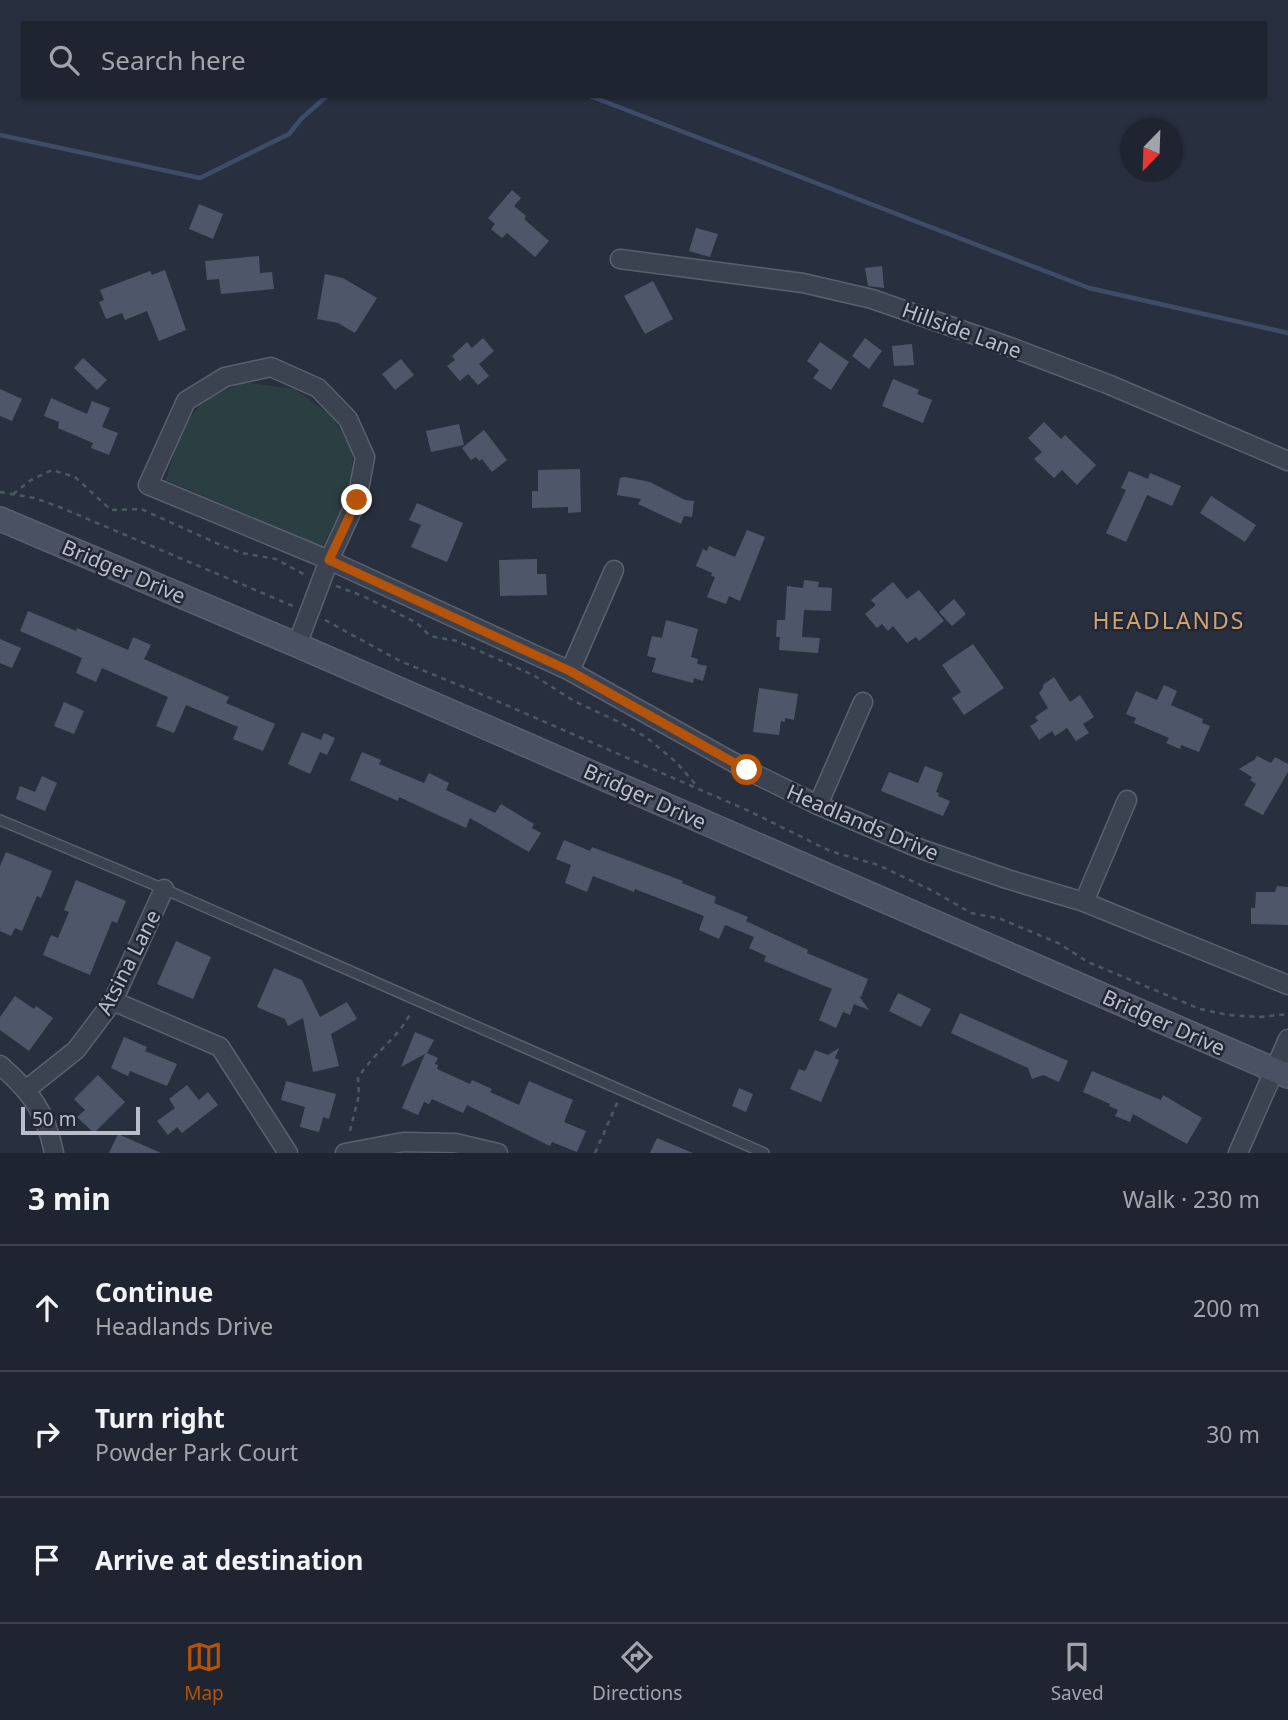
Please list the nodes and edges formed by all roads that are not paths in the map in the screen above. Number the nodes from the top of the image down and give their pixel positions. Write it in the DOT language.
graph roads {
  1 [pos="620,259"];
  2 [pos="1288,461"];
  3 [pos="0,519"];
  4 [pos="329,560"];
  5 [pos="614,570"];
  6 [pos="297,645"];
  7 [pos="570,671"];
  8 [pos="863,702"];
  9 [pos="1128,800"];
  10 [pos="818,805"];
  11 [pos="0,820"];
  12 [pos="164,889"];
  13 [pos="1084,902"];
  14 [pos="1288,985"];
  15 [pos="113,1001"];
  16 [pos="1288,1040"];
  17 [pos="0,1065"];
  18 [pos="1281,1073"];
  19 [pos="27,1089"];
  20 [pos="54,1153"];
  21 [pos="288,1153"];
  22 [pos="345,1153"];
  23 [pos="498,1153"];
  24 [pos="764,1153"];
  25 [pos="1238,1153"];
  1 -- 2 [label="street, Hillside Lane"];
  3 -- 6 [label="main road, Bridger Drive"];
  4 -- 4 [label="street, Headlands Drive"];
  4 -- 6 [label="street"];
  4 -- 7 [label="street, Headlands Drive"];
  5 -- 7 [label="street"];
  6 -- 18 [label="main road, Bridger Drive"];
  7 -- 10 [label="street, Headlands Drive"];
  8 -- 10 [label="street"];
  9 -- 13 [label="street"];
  10 -- 13 [label="street, Headlands Drive"];
  11 -- 12 [label="lane"];
  12 -- 15 [label="street, Atsina Lane"];
  12 -- 24 [label="lane"];
  13 -- 14 [label="street, Headlands Drive"];
  15 -- 19 [label="street, Atsina Lane"];
  15 -- 21 [label="street"];
  16 -- 18 [label="street"];
  17 -- 19 [label="street"];
  18 -- 25 [label="street"];
  19 -- 20 [label="street"];
  22 -- 23 [label="street"];
}
